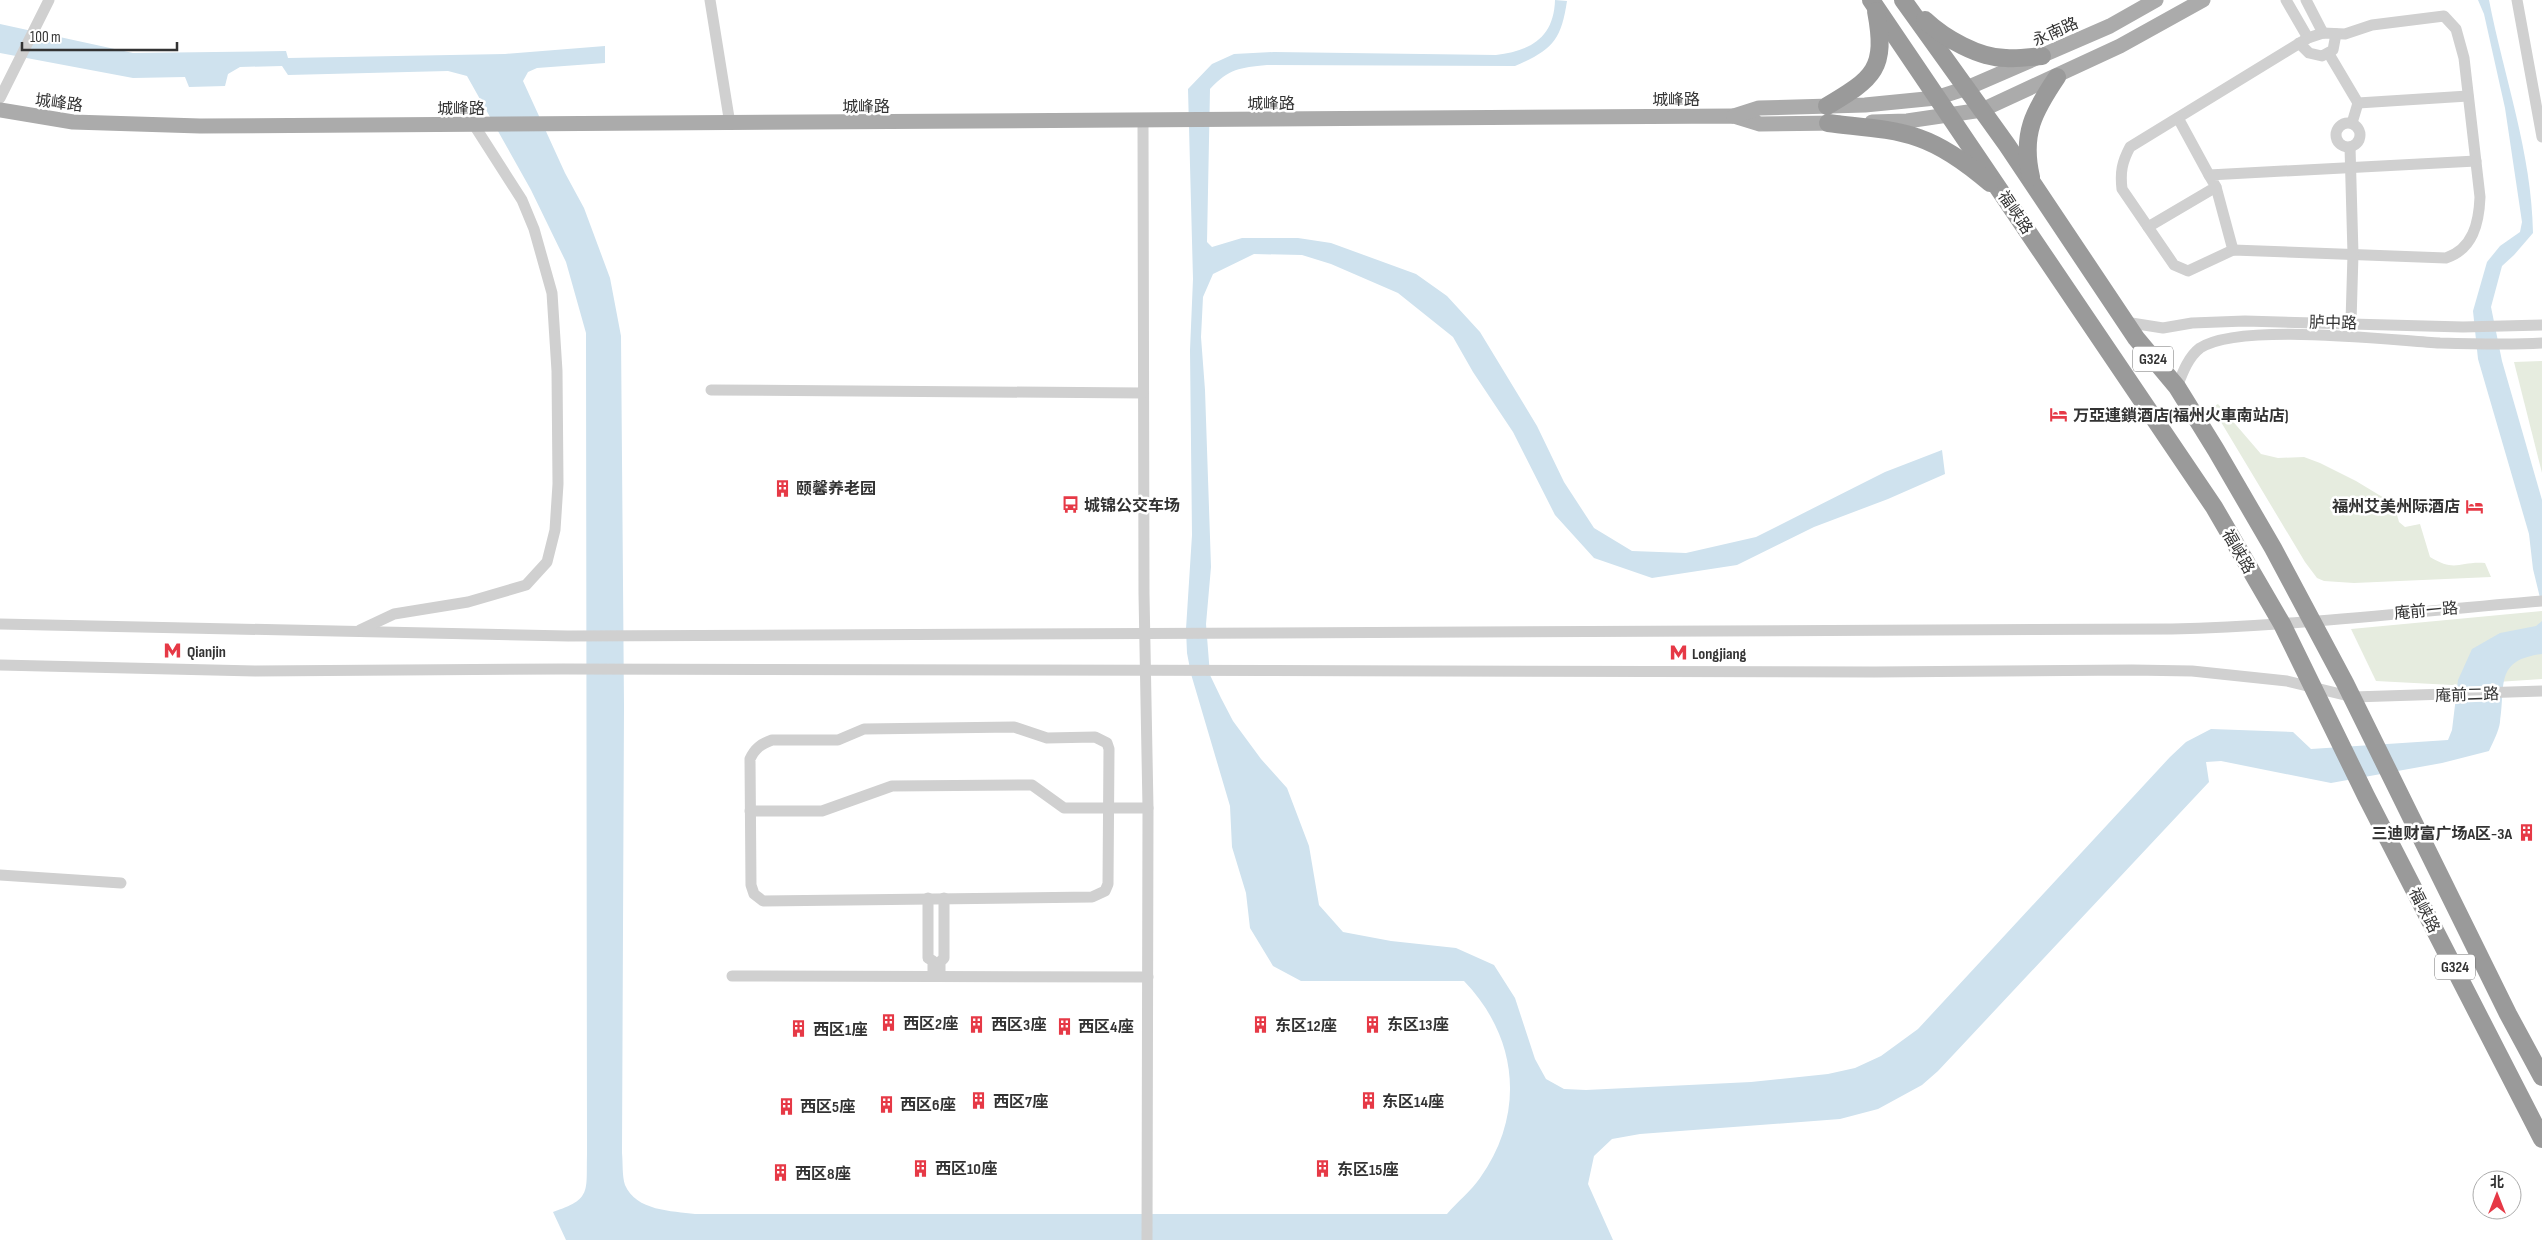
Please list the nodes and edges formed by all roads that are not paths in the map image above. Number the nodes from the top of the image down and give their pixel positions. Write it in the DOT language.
graph roads {
  1 [pos="49,0"];
  2 [pos="710,0"];
  3 [pos="1904,0"];
  4 [pos="2156,0"];
  5 [pos="2203,0"];
  6 [pos="2286,0"];
  7 [pos="2306,0"];
  8 [pos="2518,0"];
  9 [pos="1873,3"];
  10 [pos="2323,33"];
  11 [pos="2336,34"];
  12 [pos="2303,41"];
  13 [pos="2328,54"];
  14 [pos="2042,56"];
  15 [pos="2057,77"];
  16 [pos="1967,88"];
  17 [pos="2538,95"];
  18 [pos="2468,96"];
  19 [pos="0,98"];
  20 [pos="1936,98"];
  21 [pos="2358,103"];
  22 [pos="1865,105"];
  23 [pos="0,110"];
  24 [pos="1982,110"];
  25 [pos="1828,115"];
  26 [pos="1950,115"];
  27 [pos="2178,118"];
  28 [pos="1143,122"];
  29 [pos="1866,123"];
  30 [pos="2352,123"];
  31 [pos="730,124"];
  32 [pos="480,125"];
  33 [pos="2542,136"];
  34 [pos="2350,147"];
  35 [pos="2476,161"];
  36 [pos="2350,168"];
  37 [pos="2210,175"];
  38 [pos="2032,184"];
  39 [pos="2216,187"];
  40 [pos="2006,196"];
  41 [pos="2048,208"];
  42 [pos="2024,223"];
  43 [pos="2148,227"];
  44 [pos="2233,250"];
  45 [pos="2353,254"];
  46 [pos="2125,322"];
  47 [pos="2351,322"];
  48 [pos="2542,325"];
  49 [pos="2542,343"];
  50 [pos="2177,387"];
  51 [pos="711,390"];
  52 [pos="1143,392"];
  53 [pos="2542,601"];
  54 [pos="2311,621"];
  55 [pos="0,624"];
  56 [pos="2282,624"];
  57 [pos="357,631"];
  58 [pos="1145,633"];
  59 [pos="0,665"];
  60 [pos="1145,670"];
  61 [pos="2314,686"];
  62 [pos="2542,691"];
  63 [pos="2353,697"];
  64 [pos="1108,808"];
  65 [pos="1148,808"];
  66 [pos="750,812"];
  67 [pos="0,875"];
  68 [pos="121,884"];
  69 [pos="928,898"];
  70 [pos="944,898"];
  71 [pos="732,976"];
  72 [pos="937,976"];
  73 [pos="1148,977"];
  74 [pos="2542,1077"];
  75 [pos="2542,1139"];
  76 [pos="1147,1240"];
  1 -- 19 [label="street"];
  2 -- 31 [label="street"];
  3 -- 14 [label="highway"];
  3 -- 16 [label="highway, 福峡路 / G324"];
  4 -- 14 [label="main road, 永南路"];
  5 -- 15 [label="main road, 城峰路"];
  6 -- 12 [label="street"];
  7 -- 10 [label="street"];
  8 -- 17 [label="street"];
  9 -- 20 [label="highway, 福峡路 / G324"];
  9 -- 25 [label="highway"];
  10 -- 11 [label="street"];
  10 -- 12 [label="street"];
  11 -- 13 [label="street"];
  11 -- 18 [label="street"];
  12 -- 13 [label="street"];
  12 -- 27 [label="street"];
  13 -- 21 [label="street"];
  14 -- 16 [label="main road, 永南路"];
  15 -- 24 [label="main road, 城峰路"];
  15 -- 38 [label="highway"];
  16 -- 20 [label="main road, 城峰路"];
  16 -- 24 [label="highway, 福峡路 / G324"];
  17 -- 33 [label="street"];
  18 -- 21 [label="street"];
  18 -- 35 [label="street"];
  20 -- 22 [label="main road, 城峰路"];
  20 -- 26 [label="highway, 福峡路 / G324"];
  21 -- 30 [label="street"];
  22 -- 25 [label="main road, 城峰路"];
  22 -- 29 [label="main road"];
  23 -- 32 [label="main road, 城峰路"];
  24 -- 26 [label="main road, 城峰路"];
  24 -- 38 [label="highway, 福峡路 / G324"];
  25 -- 28 [label="main road, 城峰路"];
  25 -- 29 [label="main road, 城峰路"];
  25 -- 40 [label="highway"];
  26 -- 29 [label="main road, 城峰路"];
  26 -- 40 [label="highway, 福峡路 / G324"];
  27 -- 37 [label="street"];
  27 -- 43 [label="street"];
  28 -- 31 [label="main road, 城峰路"];
  28 -- 52 [label="street"];
  30 -- 34 [label="street"];
  30 -- 34 [label="street"];
  31 -- 32 [label="main road, 城峰路"];
  32 -- 57 [label="street"];
  34 -- 36 [label="street"];
  35 -- 36 [label="street"];
  35 -- 45 [label="street"];
  36 -- 37 [label="street"];
  36 -- 45 [label="street"];
  37 -- 39 [label="street"];
  38 -- 41 [label="highway, 福峡路 / G324"];
  39 -- 43 [label="street"];
  39 -- 44 [label="street"];
  40 -- 42 [label="highway, 福峡路 / G324"];
  41 -- 42 [label="highway"];
  41 -- 46 [label="highway, 福峡路 / G324"];
  42 -- 56 [label="highway, 福峡路 / G324"];
  43 -- 44 [label="street"];
  44 -- 45 [label="street"];
  45 -- 47 [label="street"];
  46 -- 47 [label="street, 胪中路"];
  46 -- 50 [label="highway, 福峡路 / G324"];
  47 -- 48 [label="street, 胪中路"];
  49 -- 50 [label="street, 胪中路"];
  50 -- 54 [label="highway, 福峡路 / G324"];
  51 -- 52 [label="street"];
  52 -- 58 [label="street"];
  53 -- 54 [label="street, 庵前一路"];
  54 -- 56 [label="street, 庵前一路"];
  54 -- 63 [label="highway, 福峡路 / G324"];
  55 -- 57 [label="street, 庵前一路"];
  56 -- 58 [label="street, 庵前一路"];
  56 -- 61 [label="highway, 福峡路 / G324"];
  57 -- 58 [label="street, 庵前一路"];
  58 -- 60 [label="street"];
  59 -- 60 [label="street, 庵前二路"];
  60 -- 61 [label="street, 庵前二路"];
  60 -- 65 [label="street"];
  61 -- 63 [label="street, 庵前二路"];
  61 -- 75 [label="highway, 福峡路 / G324"];
  62 -- 63 [label="street, 庵前二路"];
  63 -- 74 [label="highway, 福峡路 / G324"];
  64 -- 65 [label="street"];
  64 -- 66 [label="street"];
  64 -- 66 [label="street"];
  64 -- 70 [label="street"];
  65 -- 73 [label="street"];
  66 -- 69 [label="street"];
  67 -- 68 [label="street"];
  69 -- 70 [label="street"];
  69 -- 72 [label="street"];
  70 -- 72 [label="street"];
  71 -- 72 [label="street"];
  72 -- 73 [label="street"];
  73 -- 76 [label="street"];
}
